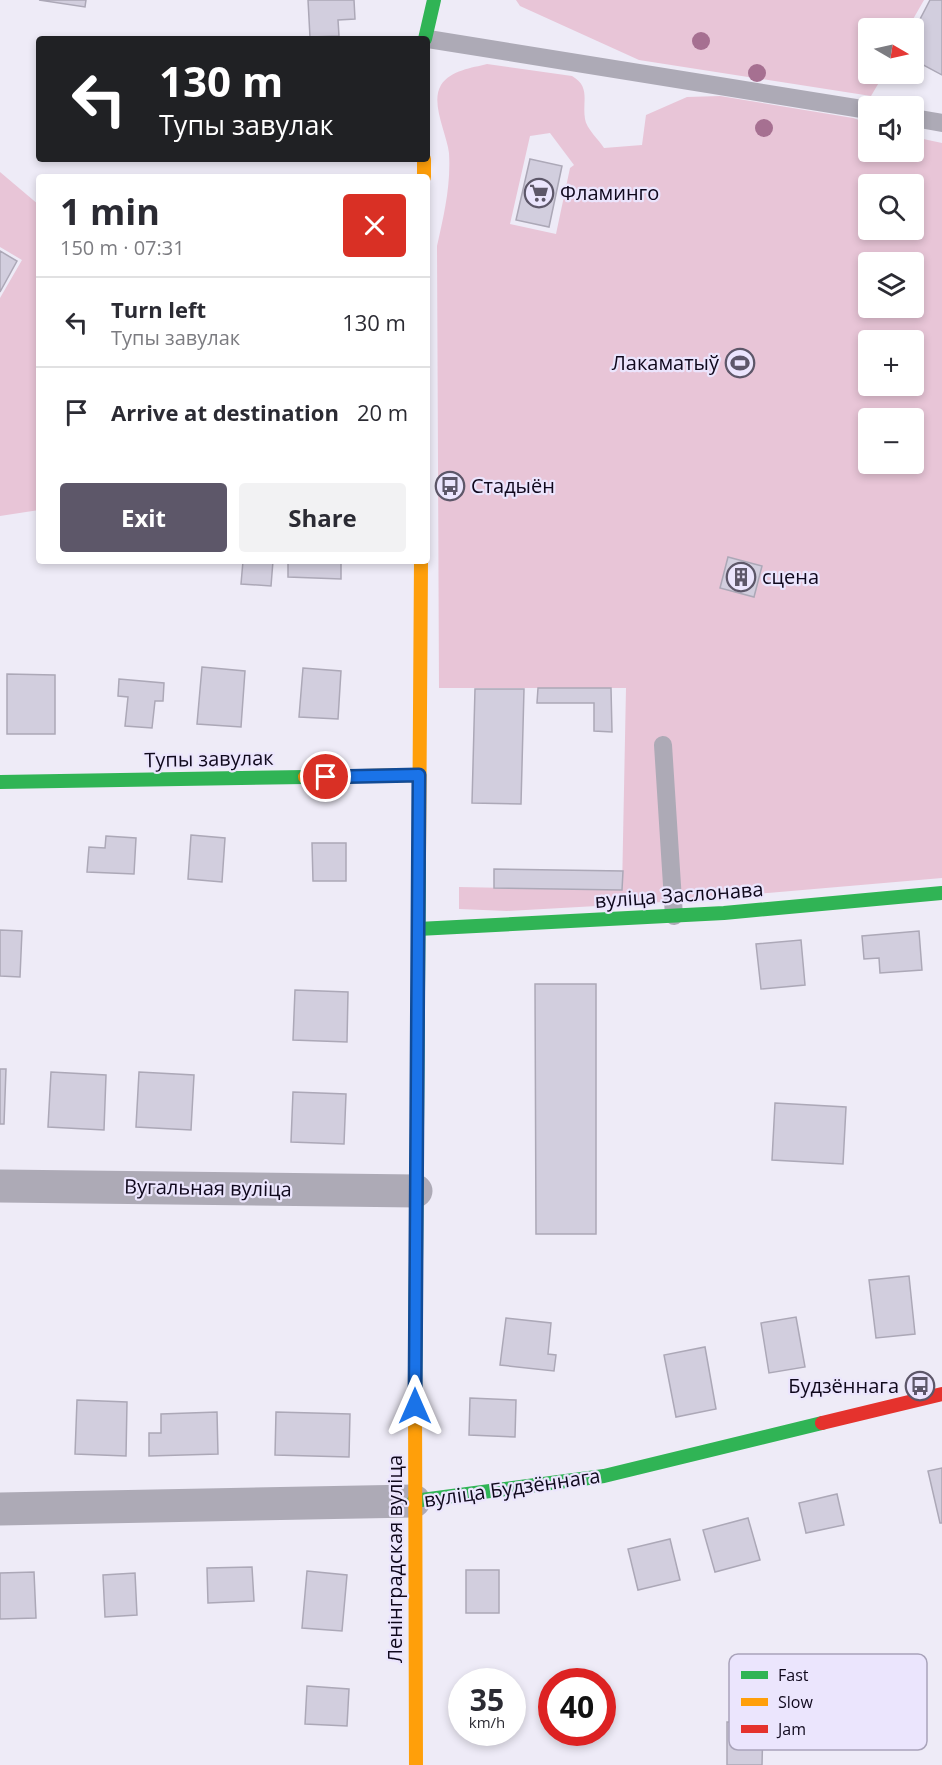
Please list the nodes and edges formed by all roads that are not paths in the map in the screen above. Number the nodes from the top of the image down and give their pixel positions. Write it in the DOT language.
graph roads {
  1 [pos="434,0"];
  2 [pos="427,36"];
  3 [pos="430,40"];
  4 [pos="858,108"];
  5 [pos="924,120"];
  6 [pos="942,123"];
  7 [pos="421,564"];
  8 [pos="663,745"];
  9 [pos="419,775"];
  10 [pos="0,782"];
  11 [pos="942,893"];
  12 [pos="674,916"];
  13 [pos="418,929"];
  14 [pos="0,1186"];
  15 [pos="416,1191"];
  16 [pos="942,1394"];
  17 [pos="414,1501"];
  18 [pos="0,1509"];
  19 [pos="416,1765"];
  1 -- 2 [label="street"];
  3 -- 4 [label="lane"];
  5 -- 6 [label="lane"];
  7 -- 9 [label="street, Ленінградская вуліца"];
  8 -- 12 [label="lane"];
  9 -- 10 [label="street, Тупы завулак"];
  9 -- 13 [label="street, Ленінградская вуліца"];
  11 -- 12 [label="street, вуліца Заслонава"];
  12 -- 13 [label="street, вуліца Заслонава"];
  13 -- 15 [label="street, Ленінградская вуліца"];
  14 -- 15 [label="street, Вугальная вуліца"];
  15 -- 17 [label="street, Ленінградская вуліца"];
  16 -- 17 [label="street, вуліца Будзённага"];
  17 -- 18 [label="street, вуліца Будзённага"];
  17 -- 19 [label="street, Ленінградская вуліца"];
}
